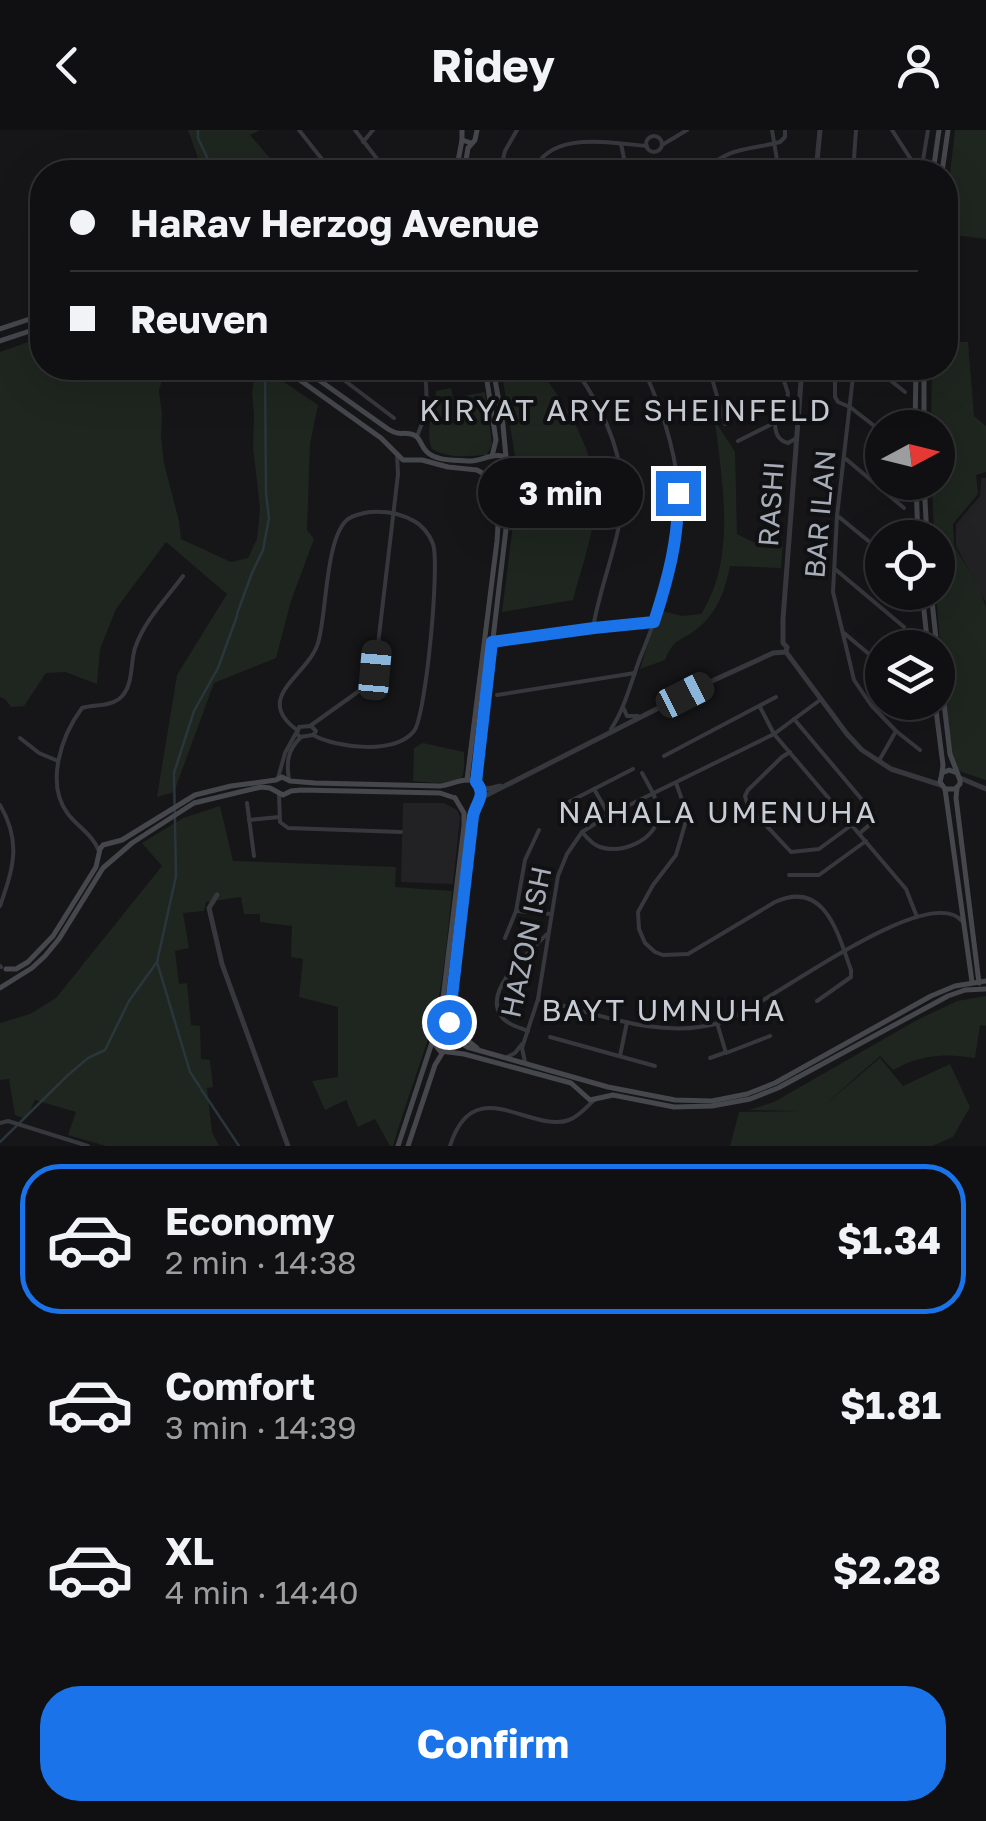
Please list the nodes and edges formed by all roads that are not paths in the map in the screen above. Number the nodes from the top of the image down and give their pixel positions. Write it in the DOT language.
graph roads {
  1 [pos="300,130"];
  2 [pos="355,130"];
  3 [pos="373,130"];
  4 [pos="518,130"];
  5 [pos="651,130"];
  6 [pos="687,130"];
  7 [pos="772,130"];
  8 [pos="785,130"];
  9 [pos="820,130"];
  10 [pos="856,130"];
  11 [pos="892,130"];
  12 [pos="928,130"];
  13 [pos="940,130"];
  14 [pos="948,130"];
  15 [pos="476,131"];
  16 [pos="454,132"];
  17 [pos="461,135"];
  18 [pos="657,137"];
  19 [pos="648,139"];
  20 [pos="364,142"];
  21 [pos="471,142"];
  22 [pos="622,144"];
  23 [pos="774,144"];
  24 [pos="662,145"];
  25 [pos="647,146"];
  26 [pos="656,152"];
  27 [pos="658,159"];
  28 [pos="323,160"];
  29 [pos="377,160"];
  30 [pos="458,160"];
  31 [pos="465,160"];
  32 [pos="503,160"];
  33 [pos="540,160"];
  34 [pos="625,160"];
  35 [pos="718,160"];
  36 [pos="777,160"];
  37 [pos="817,160"];
  38 [pos="854,160"];
  39 [pos="912,160"];
  40 [pos="922,160"];
  41 [pos="935,160"];
  42 [pos="944,160"];
  43 [pos="30,319"];
  44 [pos="0,329"];
  45 [pos="30,331"];
  46 [pos="0,341"];
  47 [pos="300,380"];
  48 [pos="319,380"];
  49 [pos="344,380"];
  50 [pos="425,380"];
  51 [pos="486,380"];
  52 [pos="495,380"];
  53 [pos="582,380"];
  54 [pos="649,380"];
  55 [pos="712,380"];
  56 [pos="784,380"];
  57 [pos="801,380"];
  58 [pos="834,380"];
  59 [pos="853,380"];
  60 [pos="890,380"];
  61 [pos="916,380"];
  62 [pos="924,380"];
  63 [pos="905,392"];
  64 [pos="850,407"];
  65 [pos="915,410"];
  66 [pos="924,410"];
  67 [pos="394,418"];
  68 [pos="865,419"];
  69 [pos="775,422"];
  70 [pos="725,424"];
  71 [pos="402,436"];
  72 [pos="417,437"];
  73 [pos="796,438"];
  74 [pos="738,441"];
  75 [pos="422,446"];
  76 [pos="396,452"];
  77 [pos="490,457"];
  78 [pos="506,457"];
  79 [pos="845,458"];
  80 [pos="416,459"];
  81 [pos="407,461"];
  82 [pos="398,474"];
  83 [pos="490,477"];
  84 [pos="505,478"];
  85 [pos="904,508"];
  86 [pos="392,512"];
  87 [pos="837,516"];
  88 [pos="865,538"];
  89 [pos="833,567"];
  90 [pos="183,576"];
  91 [pos="654,622"];
  92 [pos="904,626"];
  93 [pos="594,628"];
  94 [pos="841,631"];
  95 [pos="492,642"];
  96 [pos="782,648"];
  97 [pos="865,651"];
  98 [pos="634,673"];
  99 [pos="497,694"];
  100 [pos="776,698"];
  101 [pos="821,699"];
  102 [pos="624,704"];
  103 [pos="760,707"];
  104 [pos="638,716"];
  105 [pos="794,719"];
  106 [pos="937,720"];
  107 [pos="946,720"];
  108 [pos="310,726"];
  109 [pos="611,729"];
  110 [pos="896,731"];
  111 [pos="298,733"];
  112 [pos="774,734"];
  113 [pos="314,735"];
  114 [pos="20,738"];
  115 [pos="920,750"];
  116 [pos="790,752"];
  117 [pos="664,756"];
  118 [pos="58,761"];
  119 [pos="878,762"];
  120 [pos="633,769"];
  121 [pos="642,773"];
  122 [pos="942,774"];
  123 [pos="958,775"];
  124 [pos="277,779"];
  125 [pos="290,780"];
  126 [pos="925,780"];
  127 [pos="464,781"];
  128 [pos="676,783"];
  129 [pos="478,784"];
  130 [pos="976,786"];
  131 [pos="958,787"];
  132 [pos="944,788"];
  133 [pos="594,789"];
  134 [pos="986,789"];
  135 [pos="283,793"];
  136 [pos="652,794"];
  137 [pos="455,798"];
  138 [pos="481,798"];
  139 [pos="194,799"];
  140 [pos="247,803"];
  141 [pos="0,805"];
  142 [pos="460,805"];
  143 [pos="475,805"];
  144 [pos="559,807"];
  145 [pos="609,816"];
  146 [pos="279,817"];
  147 [pos="249,820"];
  148 [pos="852,824"];
  149 [pos="539,830"];
  150 [pos="401,832"];
  151 [pos="582,832"];
  152 [pos="86,833"];
  153 [pos="860,833"];
  154 [pos="866,841"];
  155 [pos="109,844"];
  156 [pos="100,853"];
  157 [pos="118,856"];
  158 [pos="254,856"];
  159 [pos="111,862"];
  160 [pos="789,875"];
  161 [pos="218,894"];
  162 [pos="961,899"];
  163 [pos="0,906"];
  164 [pos="516,910"];
  165 [pos="948,912"];
  166 [pos="552,914"];
  167 [pos="917,917"];
  168 [pos="964,922"];
  169 [pos="547,934"];
  170 [pos="505,938"];
  171 [pos="844,950"];
  172 [pos="2,967"];
  173 [pos="8,982"];
  174 [pos="980,984"];
  175 [pos="0,988"];
  176 [pos="538,999"];
  177 [pos="817,1001"];
  178 [pos="450,1003"];
  179 [pos="627,1021"];
  180 [pos="717,1024"];
  181 [pos="528,1031"];
  182 [pos="437,1032"];
  183 [pos="454,1036"];
  184 [pos="770,1036"];
  185 [pos="550,1037"];
  186 [pos="524,1040"];
  187 [pos="434,1042"];
  188 [pos="445,1052"];
  189 [pos="484,1052"];
  190 [pos="726,1053"];
  191 [pos="620,1056"];
  192 [pos="505,1057"];
  193 [pos="710,1058"];
  194 [pos="525,1062"];
  195 [pos="655,1066"];
  196 [pos="596,1083"];
  197 [pos="583,1094"];
  198 [pos="596,1100"];
  199 [pos="578,1114"];
  200 [pos="0,1122"];
  201 [pos="88,1146"];
  202 [pos="288,1146"];
  203 [pos="398,1146"];
  204 [pos="408,1146"];
  205 [pos="450,1146"];
  1 -- 28 [label="street"];
  2 -- 20 [label="street"];
  3 -- 20 [label="street"];
  4 -- 32 [label="street"];
  5 -- 18 [label="street"];
  5 -- 19 [label="street"];
  6 -- 24 [label="street"];
  7 -- 23 [label="street"];
  8 -- 23 [label="street"];
  9 -- 37 [label="street"];
  10 -- 38 [label="street"];
  11 -- 39 [label="street"];
  12 -- 40 [label="street"];
  13 -- 41 [label="main road"];
  14 -- 42 [label="main road"];
  15 -- 21 [label="main road"];
  16 -- 17 [label="street"];
  17 -- 21 [label="main road"];
  17 -- 30 [label="main road"];
  18 -- 19 [label="street"];
  18 -- 24 [label="street"];
  19 -- 25 [label="street"];
  20 -- 29 [label="street"];
  21 -- 31 [label="main road"];
  22 -- 25 [label="street"];
  22 -- 33 [label="street"];
  22 -- 34 [label="street"];
  23 -- 35 [label="street"];
  23 -- 36 [label="street"];
  24 -- 26 [label="street"];
  25 -- 26 [label="street"];
  26 -- 27 [label="street"];
  43 -- 44 [label="main road"];
  45 -- 46 [label="main road"];
  47 -- 76 [label="main road"];
  48 -- 71 [label="main road"];
  49 -- 67 [label="street"];
  50 -- 72 [label="street"];
  51 -- 77 [label="main road"];
  52 -- 78 [label="main road"];
  53 -- 93 [label="street"];
  54 -- 91 [label="street"];
  55 -- 70 [label="street"];
  56 -- 69 [label="street"];
  57 -- 73 [label="street, RASHI"];
  58 -- 64 [label="street"];
  59 -- 64 [label="street, BAR ILAN"];
  60 -- 63 [label="street"];
  61 -- 65 [label="main road"];
  62 -- 66 [label="main road"];
  64 -- 68 [label="street"];
  64 -- 79 [label="street, BAR ILAN"];
  69 -- 73 [label="street"];
  69 -- 74 [label="street"];
  71 -- 72 [label="main road"];
  71 -- 76 [label="main road"];
  72 -- 75 [label="main road"];
  73 -- 96 [label="street, RASHI"];
  75 -- 77 [label="main road"];
  75 -- 80 [label="main road"];
  76 -- 81 [label="main road"];
  76 -- 82 [label="street"];
  77 -- 78 [label="main road"];
  77 -- 83 [label="main road"];
  78 -- 84 [label="main road"];
  79 -- 85 [label="street"];
  79 -- 87 [label="street, BAR ILAN"];
  80 -- 81 [label="main road"];
  80 -- 83 [label="main road"];
  81 -- 82 [label="street"];
  82 -- 86 [label="street"];
  83 -- 84 [label="main road"];
  83 -- 127 [label="main road"];
  84 -- 95 [label="main road"];
  86 -- 108 [label="street"];
  86 -- 111 [label="street"];
  86 -- 113 [label="street"];
  87 -- 88 [label="street"];
  87 -- 89 [label="street, BAR ILAN"];
  89 -- 92 [label="street"];
  89 -- 94 [label="street, BAR ILAN"];
  90 -- 118 [label="street"];
  91 -- 93 [label="street"];
  91 -- 98 [label="street"];
  93 -- 95 [label="street"];
  94 -- 97 [label="street"];
  94 -- 110 [label="street, BAR ILAN"];
  95 -- 129 [label="main road"];
  96 -- 101 [label="street"];
  96 -- 104 [label="street"];
  96 -- 138 [label="street"];
  98 -- 99 [label="street"];
  98 -- 102 [label="street"];
  100 -- 103 [label="street"];
  101 -- 105 [label="street"];
  101 -- 119 [label="street"];
  102 -- 104 [label="street"];
  102 -- 109 [label="street"];
  103 -- 112 [label="street"];
  103 -- 117 [label="street"];
  104 -- 109 [label="street"];
  105 -- 112 [label="street"];
  105 -- 153 [label="street"];
  106 -- 122 [label="main road"];
  107 -- 123 [label="main road"];
  108 -- 111 [label="street"];
  108 -- 113 [label="street"];
  109 -- 129 [label="street"];
  110 -- 115 [label="street, BAR ILAN"];
  110 -- 119 [label="street"];
  111 -- 113 [label="street"];
  111 -- 124 [label="street"];
  111 -- 125 [label="street"];
  112 -- 116 [label="street"];
  112 -- 128 [label="street"];
  114 -- 118 [label="street"];
  116 -- 148 [label="street"];
  116 -- 148 [label="street"];
  118 -- 152 [label="street"];
  119 -- 126 [label="street"];
  120 -- 133 [label="street"];
  121 -- 136 [label="street"];
  122 -- 123 [label="main road"];
  122 -- 126 [label="street"];
  122 -- 132 [label="main road"];
  123 -- 130 [label="street"];
  123 -- 131 [label="main road"];
  124 -- 125 [label="main road"];
  124 -- 135 [label="main road"];
  124 -- 139 [label="main road"];
  125 -- 127 [label="main road"];
  125 -- 135 [label="main road"];
  126 -- 132 [label="street"];
  127 -- 129 [label="main road"];
  127 -- 137 [label="main road"];
  128 -- 136 [label="street"];
  128 -- 171 [label="street"];
  129 -- 138 [label="main road"];
  130 -- 131 [label="street"];
  130 -- 134 [label="street"];
  131 -- 132 [label="main road"];
  131 -- 174 [label="main road"];
  132 -- 162 [label="main road"];
  133 -- 144 [label="street"];
  133 -- 145 [label="street"];
  135 -- 137 [label="main road"];
  135 -- 139 [label="main road"];
  135 -- 146 [label="street"];
  136 -- 145 [label="street"];
  136 -- 151 [label="street"];
  137 -- 142 [label="main road"];
  138 -- 143 [label="main road"];
  139 -- 155 [label="main road"];
  139 -- 157 [label="main road"];
  140 -- 147 [label="street"];
  141 -- 163 [label="street"];
  142 -- 143 [label="main road"];
  142 -- 182 [label="main road"];
  143 -- 178 [label="main road"];
  145 -- 151 [label="street"];
  146 -- 147 [label="street"];
  146 -- 150 [label="street"];
  147 -- 158 [label="street"];
  148 -- 153 [label="street"];
  149 -- 164 [label="street"];
  151 -- 166 [label="street, HAZON ISH"];
  152 -- 155 [label="street"];
  152 -- 156 [label="street"];
  153 -- 154 [label="street"];
  154 -- 160 [label="street"];
  154 -- 167 [label="street"];
  155 -- 156 [label="main road"];
  155 -- 157 [label="main road"];
  156 -- 159 [label="main road"];
  156 -- 172 [label="main road"];
  157 -- 159 [label="main road"];
  159 -- 173 [label="main road"];
  161 -- 202 [label="street"];
  162 -- 165 [label="street"];
  162 -- 168 [label="main road"];
  164 -- 166 [label="street"];
  164 -- 170 [label="street"];
  165 -- 167 [label="street"];
  165 -- 168 [label="street"];
  166 -- 169 [label="street, HAZON ISH"];
  167 -- 171 [label="street"];
  168 -- 174 [label="main road"];
  169 -- 176 [label="street, HAZON ISH"];
  169 -- 181 [label="street"];
  171 -- 177 [label="street"];
  171 -- 180 [label="street"];
  172 -- 173 [label="main road"];
  173 -- 175 [label="main road"];
  174 -- 196 [label="main road"];
  174 -- 198 [label="main road"];
  176 -- 179 [label="street"];
  176 -- 181 [label="street, HAZON ISH"];
  178 -- 183 [label="main road"];
  178 -- 189 [label="main road"];
  179 -- 180 [label="street"];
  179 -- 191 [label="street"];
  180 -- 190 [label="street"];
  181 -- 186 [label="street, HAZON ISH"];
  182 -- 183 [label="main road"];
  182 -- 187 [label="main road"];
  183 -- 188 [label="main road"];
  183 -- 189 [label="main road"];
  184 -- 190 [label="street"];
  185 -- 191 [label="street"];
  186 -- 192 [label="street, HAZON ISH"];
  186 -- 194 [label="street, HAZON ISH"];
  187 -- 188 [label="main road"];
  187 -- 203 [label="main road"];
  188 -- 197 [label="main road"];
  188 -- 204 [label="main road"];
  189 -- 192 [label="main road"];
  190 -- 193 [label="street"];
  191 -- 195 [label="street"];
  192 -- 194 [label="main road"];
  194 -- 196 [label="main road"];
  196 -- 197 [label="main road"];
  196 -- 198 [label="main road"];
  197 -- 198 [label="main road"];
  197 -- 199 [label="street"];
  198 -- 199 [label="street"];
  199 -- 205 [label="street"];
  200 -- 201 [label="street"];
}
